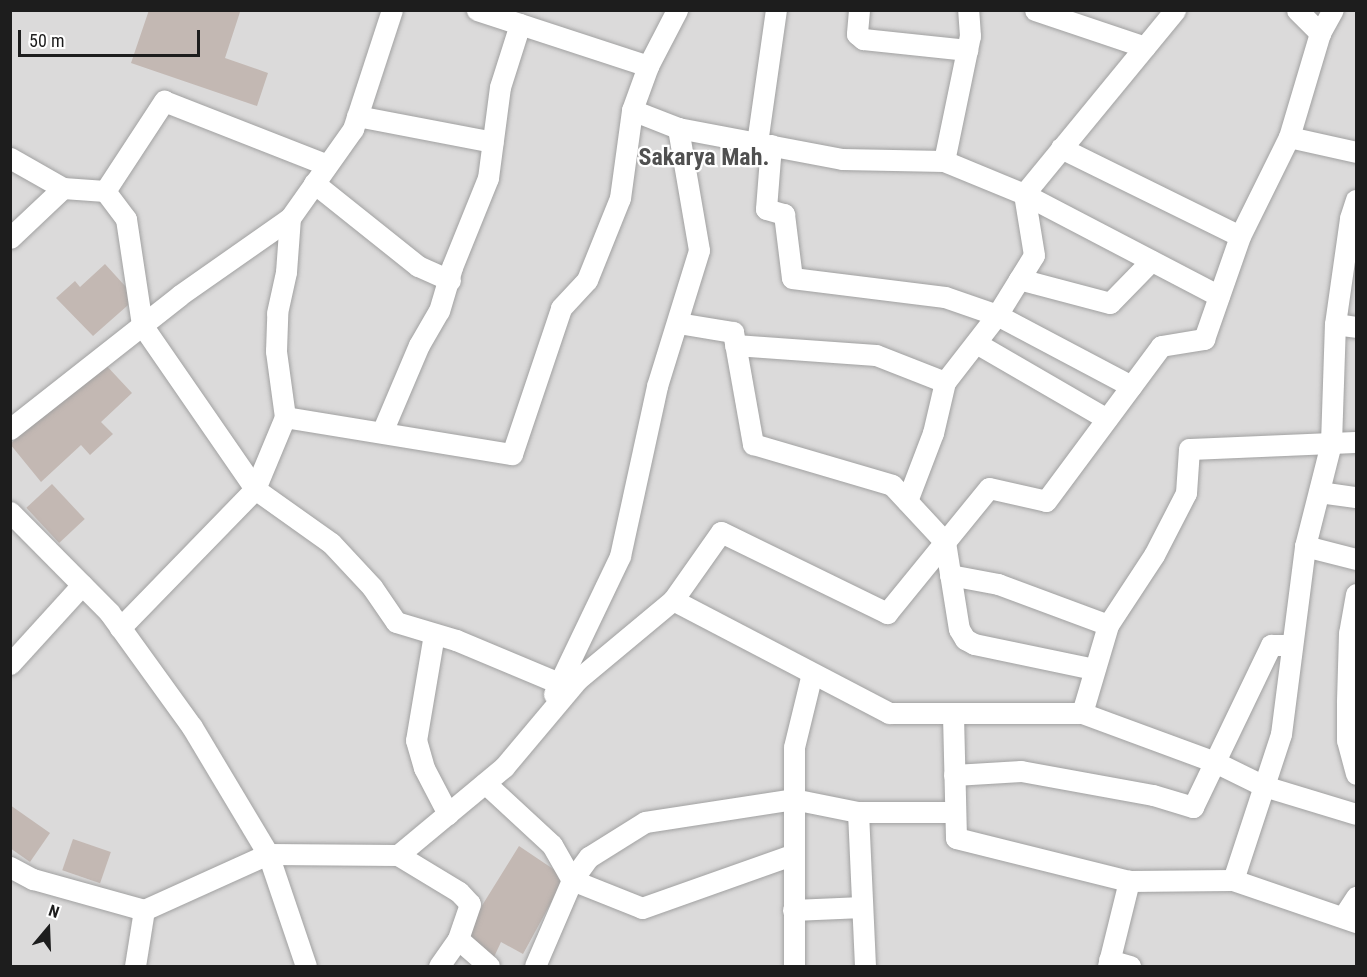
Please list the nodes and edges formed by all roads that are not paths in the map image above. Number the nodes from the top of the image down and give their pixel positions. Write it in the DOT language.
graph roads {
  1 [pos="392,10"];
  2 [pos="477,10"];
  3 [pos="677,10"];
  4 [pos="776,10"];
  5 [pos="859,10"];
  6 [pos="968,10"];
  7 [pos="1035,10"];
  8 [pos="1175,10"];
  9 [pos="1297,10"];
  10 [pos="1333,10"];
  11 [pos="520,24"];
  12 [pos="1320,33"];
  13 [pos="1145,47"];
  14 [pos="967,50"];
  15 [pos="648,66"];
  16 [pos="632,110"];
  17 [pos="357,116"];
  18 [pos="678,128"];
  19 [pos="1289,137"];
  20 [pos="493,142"];
  21 [pos="764,144"];
  22 [pos="1061,148"];
  23 [pos="1356,152"];
  24 [pos="10,158"];
  25 [pos="944,161"];
  26 [pos="327,165"];
  27 [pos="314,183"];
  28 [pos="63,188"];
  29 [pos="105,191"];
  30 [pos="1024,194"];
  31 [pos="1356,200"];
  32 [pos="290,218"];
  33 [pos="1240,236"];
  34 [pos="10,238"];
  35 [pos="1151,261"];
  36 [pos="1019,279"];
  37 [pos="450,280"];
  38 [pos="1219,296"];
  39 [pos="997,315"];
  40 [pos="678,322"];
  41 [pos="1335,324"];
  42 [pos="142,325"];
  43 [pos="1356,327"];
  44 [pos="976,343"];
  45 [pos="735,345"];
  46 [pos="945,382"];
  47 [pos="1131,386"];
  48 [pos="285,417"];
  49 [pos="1107,419"];
  50 [pos="10,429"];
  51 [pos="382,432"];
  52 [pos="1356,442"];
  53 [pos="1331,443"];
  54 [pos="255,489"];
  55 [pos="1319,492"];
  56 [pos="1356,497"];
  57 [pos="907,501"];
  58 [pos="10,512"];
  59 [pos="945,542"];
  60 [pos="1305,546"];
  61 [pos="1356,559"];
  62 [pos="950,575"];
  63 [pos="82,585"];
  64 [pos="1356,594"];
  65 [pos="673,600"];
  66 [pos="1108,626"];
  67 [pos="120,628"];
  68 [pos="434,634"];
  69 [pos="1290,645"];
  70 [pos="10,664"];
  71 [pos="1094,669"];
  72 [pos="812,673"];
  73 [pos="559,683"];
  74 [pos="1082,713"];
  75 [pos="952,715"];
  76 [pos="538,727"];
  77 [pos="1215,762"];
  78 [pos="1356,774"];
  79 [pos="954,776"];
  80 [pos="485,783"];
  81 [pos="1264,786"];
  82 [pos="793,799"];
  83 [pos="858,812"];
  84 [pos="955,813"];
  85 [pos="448,814"];
  86 [pos="1356,814"];
  87 [pos="268,854"];
  88 [pos="398,855"];
  89 [pos="792,855"];
  90 [pos="10,867"];
  91 [pos="572,880"];
  92 [pos="1233,880"];
  93 [pos="1129,881"];
  94 [pos="1356,897"];
  95 [pos="862,907"];
  96 [pos="144,910"];
  97 [pos="793,910"];
  98 [pos="1350,920"];
  99 [pos="458,939"];
  100 [pos="1108,963"];
  101 [pos="135,966"];
  102 [pos="306,966"];
  103 [pos="439,966"];
  104 [pos="489,966"];
  105 [pos="535,966"];
  106 [pos="794,966"];
  107 [pos="865,966"];
  108 [pos="1130,966"];
  1 -- 17 [label="street"];
  2 -- 11 [label="street"];
  3 -- 15 [label="street"];
  4 -- 21 [label="street"];
  5 -- 14 [label="street"];
  6 -- 14 [label="street"];
  7 -- 13 [label="street"];
  8 -- 13 [label="street"];
  9 -- 12 [label="street"];
  10 -- 12 [label="street"];
  11 -- 15 [label="street"];
  11 -- 20 [label="street"];
  12 -- 19 [label="street"];
  13 -- 22 [label="street"];
  14 -- 25 [label="street"];
  15 -- 16 [label="street"];
  16 -- 18 [label="street"];
  16 -- 51 [label="street"];
  17 -- 20 [label="street"];
  17 -- 26 [label="street"];
  18 -- 21 [label="street"];
  18 -- 40 [label="street"];
  19 -- 23 [label="street"];
  19 -- 33 [label="street"];
  20 -- 37 [label="street"];
  21 -- 25 [label="street"];
  21 -- 39 [label="street"];
  22 -- 30 [label="street"];
  22 -- 33 [label="street"];
  24 -- 28 [label="street"];
  25 -- 30 [label="street"];
  26 -- 27 [label="street"];
  26 -- 29 [label="street"];
  27 -- 32 [label="street"];
  27 -- 37 [label="street"];
  28 -- 29 [label="street"];
  28 -- 34 [label="street"];
  29 -- 42 [label="street"];
  30 -- 35 [label="street"];
  30 -- 36 [label="street"];
  31 -- 41 [label="street"];
  32 -- 42 [label="street"];
  32 -- 48 [label="street"];
  33 -- 38 [label="street"];
  35 -- 36 [label="street"];
  35 -- 38 [label="street"];
  36 -- 39 [label="street"];
  37 -- 51 [label="street"];
  38 -- 47 [label="street"];
  39 -- 44 [label="street"];
  39 -- 47 [label="street"];
  40 -- 45 [label="street"];
  40 -- 73 [label="street"];
  41 -- 43 [label="street"];
  41 -- 53 [label="street"];
  42 -- 50 [label="street"];
  42 -- 54 [label="street"];
  44 -- 46 [label="street"];
  44 -- 49 [label="street"];
  45 -- 46 [label="street"];
  45 -- 57 [label="street"];
  46 -- 57 [label="street"];
  47 -- 49 [label="street"];
  48 -- 51 [label="street"];
  48 -- 54 [label="street"];
  49 -- 59 [label="street"];
  52 -- 53 [label="street"];
  53 -- 55 [label="street"];
  53 -- 66 [label="street"];
  54 -- 67 [label="street"];
  54 -- 68 [label="street"];
  55 -- 56 [label="street"];
  55 -- 60 [label="street"];
  57 -- 59 [label="street"];
  58 -- 63 [label="street"];
  59 -- 62 [label="street"];
  59 -- 65 [label="street"];
  60 -- 61 [label="street"];
  60 -- 69 [label="street"];
  62 -- 66 [label="street"];
  62 -- 71 [label="street"];
  63 -- 67 [label="street"];
  63 -- 70 [label="street"];
  64 -- 78 [label="street"];
  65 -- 72 [label="street"];
  65 -- 76 [label="street"];
  66 -- 71 [label="street"];
  67 -- 87 [label="street"];
  68 -- 73 [label="street"];
  68 -- 85 [label="street"];
  69 -- 77 [label="street"];
  69 -- 81 [label="street"];
  71 -- 74 [label="street"];
  72 -- 75 [label="street"];
  72 -- 82 [label="street"];
  73 -- 76 [label="street"];
  74 -- 75 [label="street"];
  74 -- 77 [label="street"];
  75 -- 79 [label="street"];
  76 -- 80 [label="street"];
  77 -- 79 [label="street"];
  77 -- 81 [label="street"];
  79 -- 84 [label="street"];
  80 -- 85 [label="street"];
  80 -- 91 [label="street"];
  81 -- 86 [label="street"];
  81 -- 92 [label="street"];
  82 -- 83 [label="street"];
  82 -- 89 [label="street"];
  82 -- 91 [label="street"];
  83 -- 84 [label="street"];
  83 -- 95 [label="street"];
  84 -- 93 [label="street"];
  85 -- 88 [label="street"];
  87 -- 88 [label="street"];
  87 -- 96 [label="street"];
  87 -- 102 [label="street"];
  88 -- 99 [label="street"];
  89 -- 91 [label="street"];
  89 -- 97 [label="street"];
  90 -- 96 [label="street"];
  91 -- 105 [label="street"];
  92 -- 93 [label="street"];
  92 -- 98 [label="street"];
  93 -- 100 [label="street"];
  94 -- 98 [label="street"];
  95 -- 97 [label="street"];
  95 -- 107 [label="street"];
  96 -- 101 [label="street"];
  97 -- 106 [label="street"];
  99 -- 103 [label="street"];
  99 -- 104 [label="street"];
  100 -- 108 [label="street"];
}
